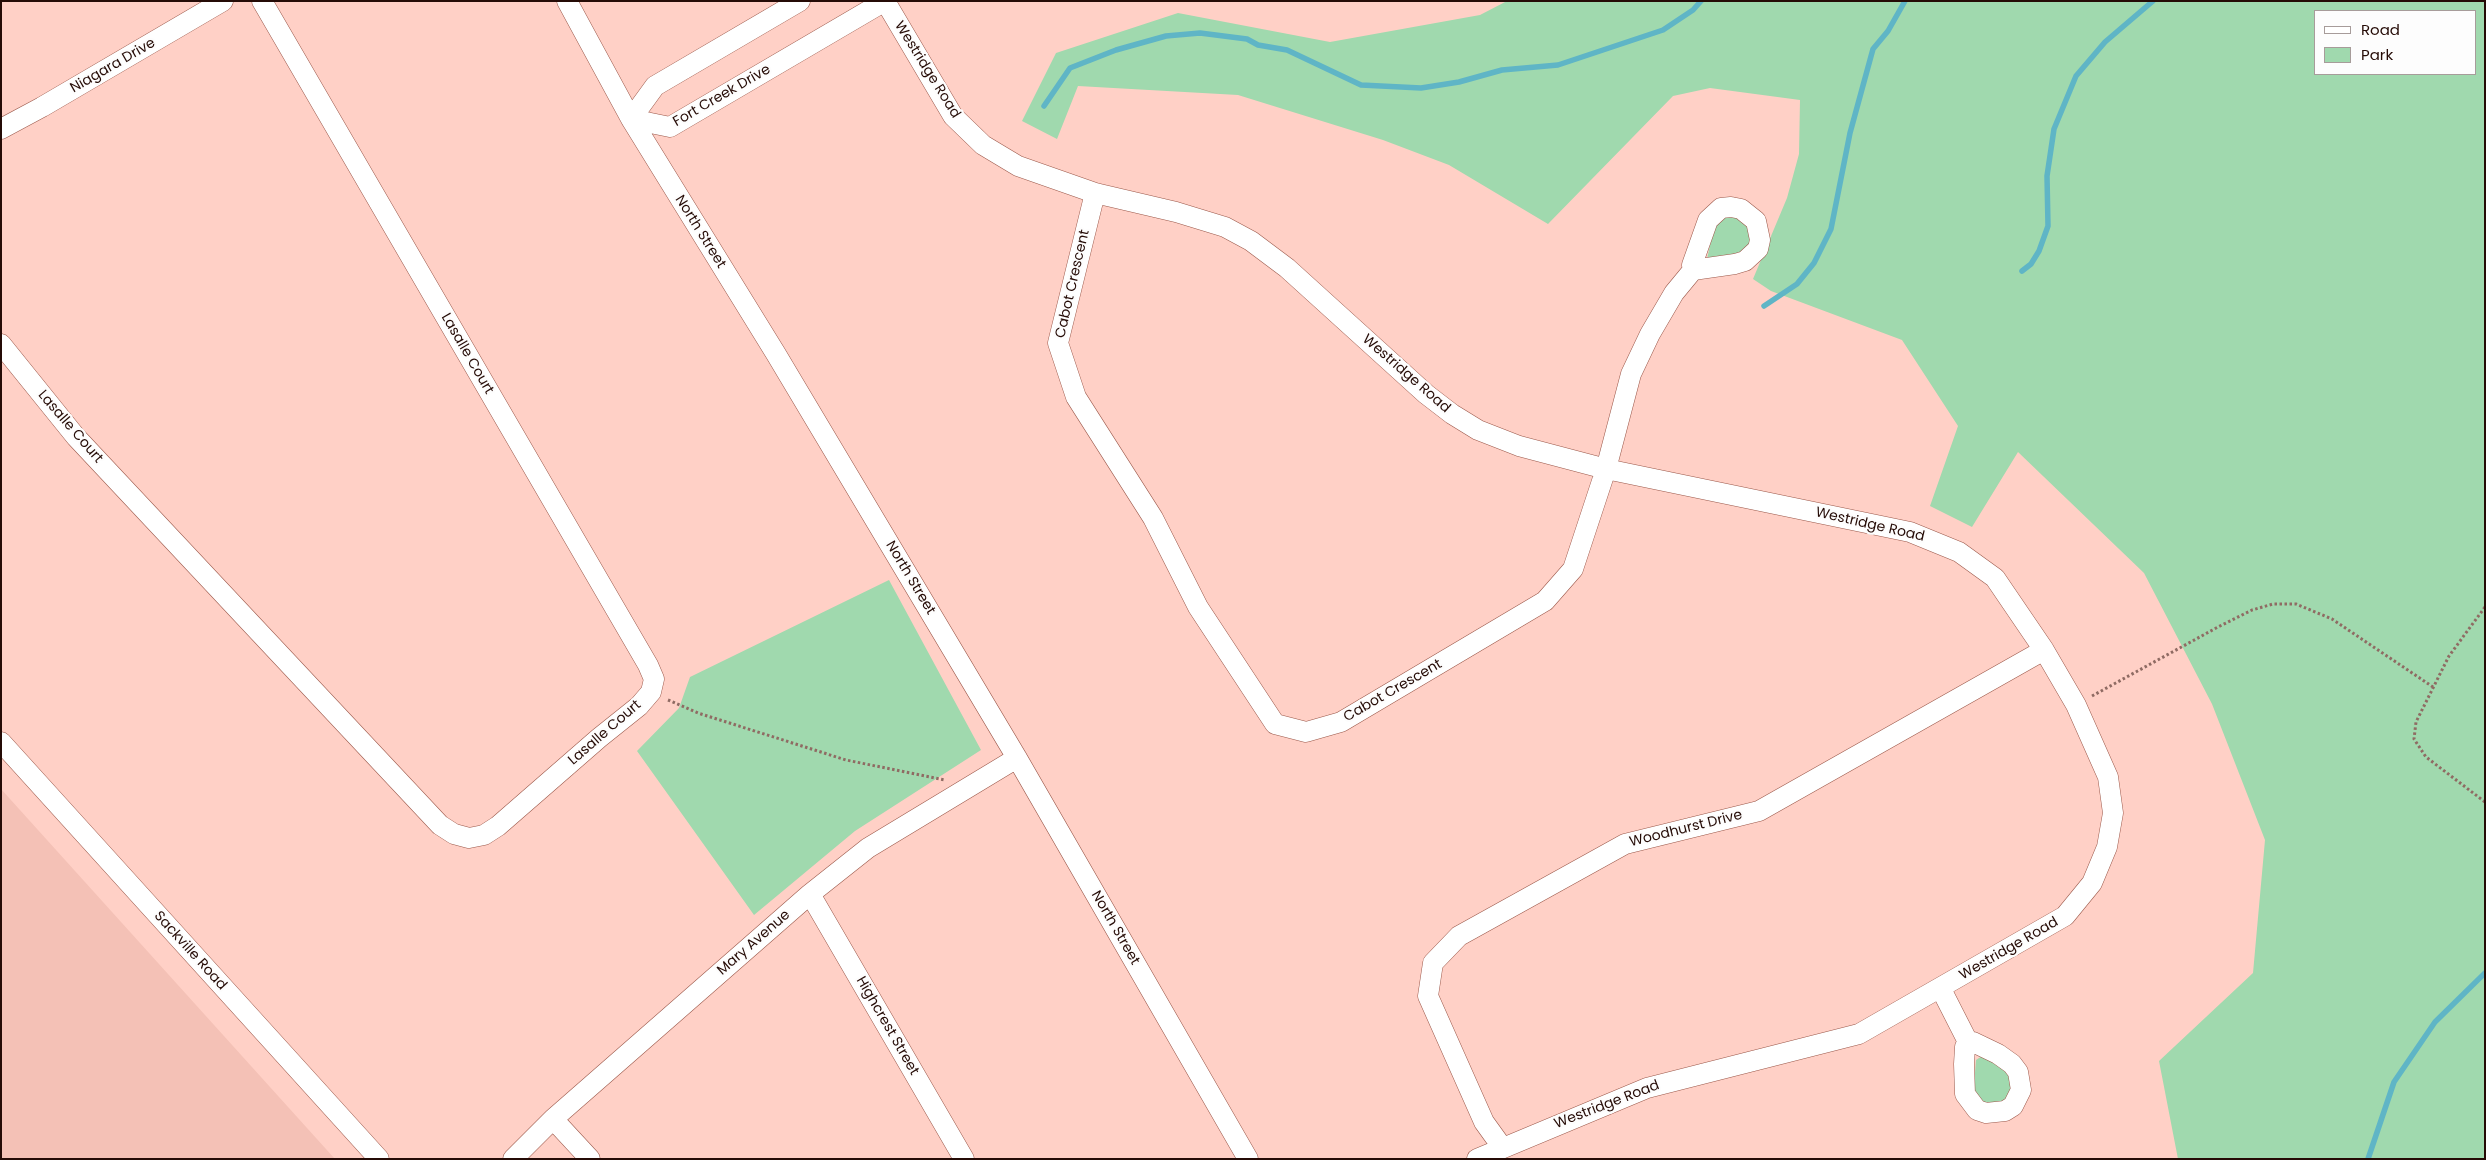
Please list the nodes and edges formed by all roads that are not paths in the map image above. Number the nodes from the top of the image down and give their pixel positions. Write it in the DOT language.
graph roads {
  1 [pos="223,1"];
  2 [pos="262,1"];
  3 [pos="567,1"];
  4 [pos="800,1"];
  5 [pos="885,1"];
  6 [pos="631,119"];
  7 [pos="1,129"];
  8 [pos="1094,193"];
  9 [pos="1693,270"];
  10 [pos="1,344"];
  11 [pos="1606,469"];
  12 [pos="2044,650"];
  13 [pos="1,742"];
  14 [pos="1017,758"];
  15 [pos="810,894"];
  16 [pos="1941,989"];
  17 [pos="1968,1042"];
  18 [pos="553,1119"];
  19 [pos="1502,1147"];
  20 [pos="379,1159"];
  21 [pos="513,1159"];
  22 [pos="590,1159"];
  23 [pos="964,1159"];
  24 [pos="1248,1159"];
  25 [pos="1477,1159"];
  1 -- 7 [label="street, Niagara Drive"];
  2 -- 10 [label="street, Lasalle Court"];
  3 -- 6 [label="street, North Street"];
  4 -- 6 [label="street"];
  5 -- 6 [label="street, Fort Creek Drive"];
  5 -- 8 [label="street, Westridge Road"];
  6 -- 14 [label="street, North Street"];
  8 -- 11 [label="street, Westridge Road"];
  8 -- 11 [label="street, Cabot Crescent"];
  9 -- 11 [label="street, Cabot Crescent"];
  11 -- 12 [label="street, Westridge Road"];
  12 -- 16 [label="street, Westridge Road"];
  12 -- 19 [label="street, Woodhurst Drive"];
  13 -- 20 [label="street, Sackville Road"];
  14 -- 15 [label="street, Mary Avenue"];
  14 -- 24 [label="street, North Street"];
  15 -- 18 [label="street, Mary Avenue"];
  15 -- 23 [label="street, Highcrest Street"];
  16 -- 17 [label="street"];
  16 -- 19 [label="street, Westridge Road"];
  18 -- 21 [label="street, Mary Avenue"];
  18 -- 22 [label="street"];
  19 -- 25 [label="street, Westridge Road"];
}
